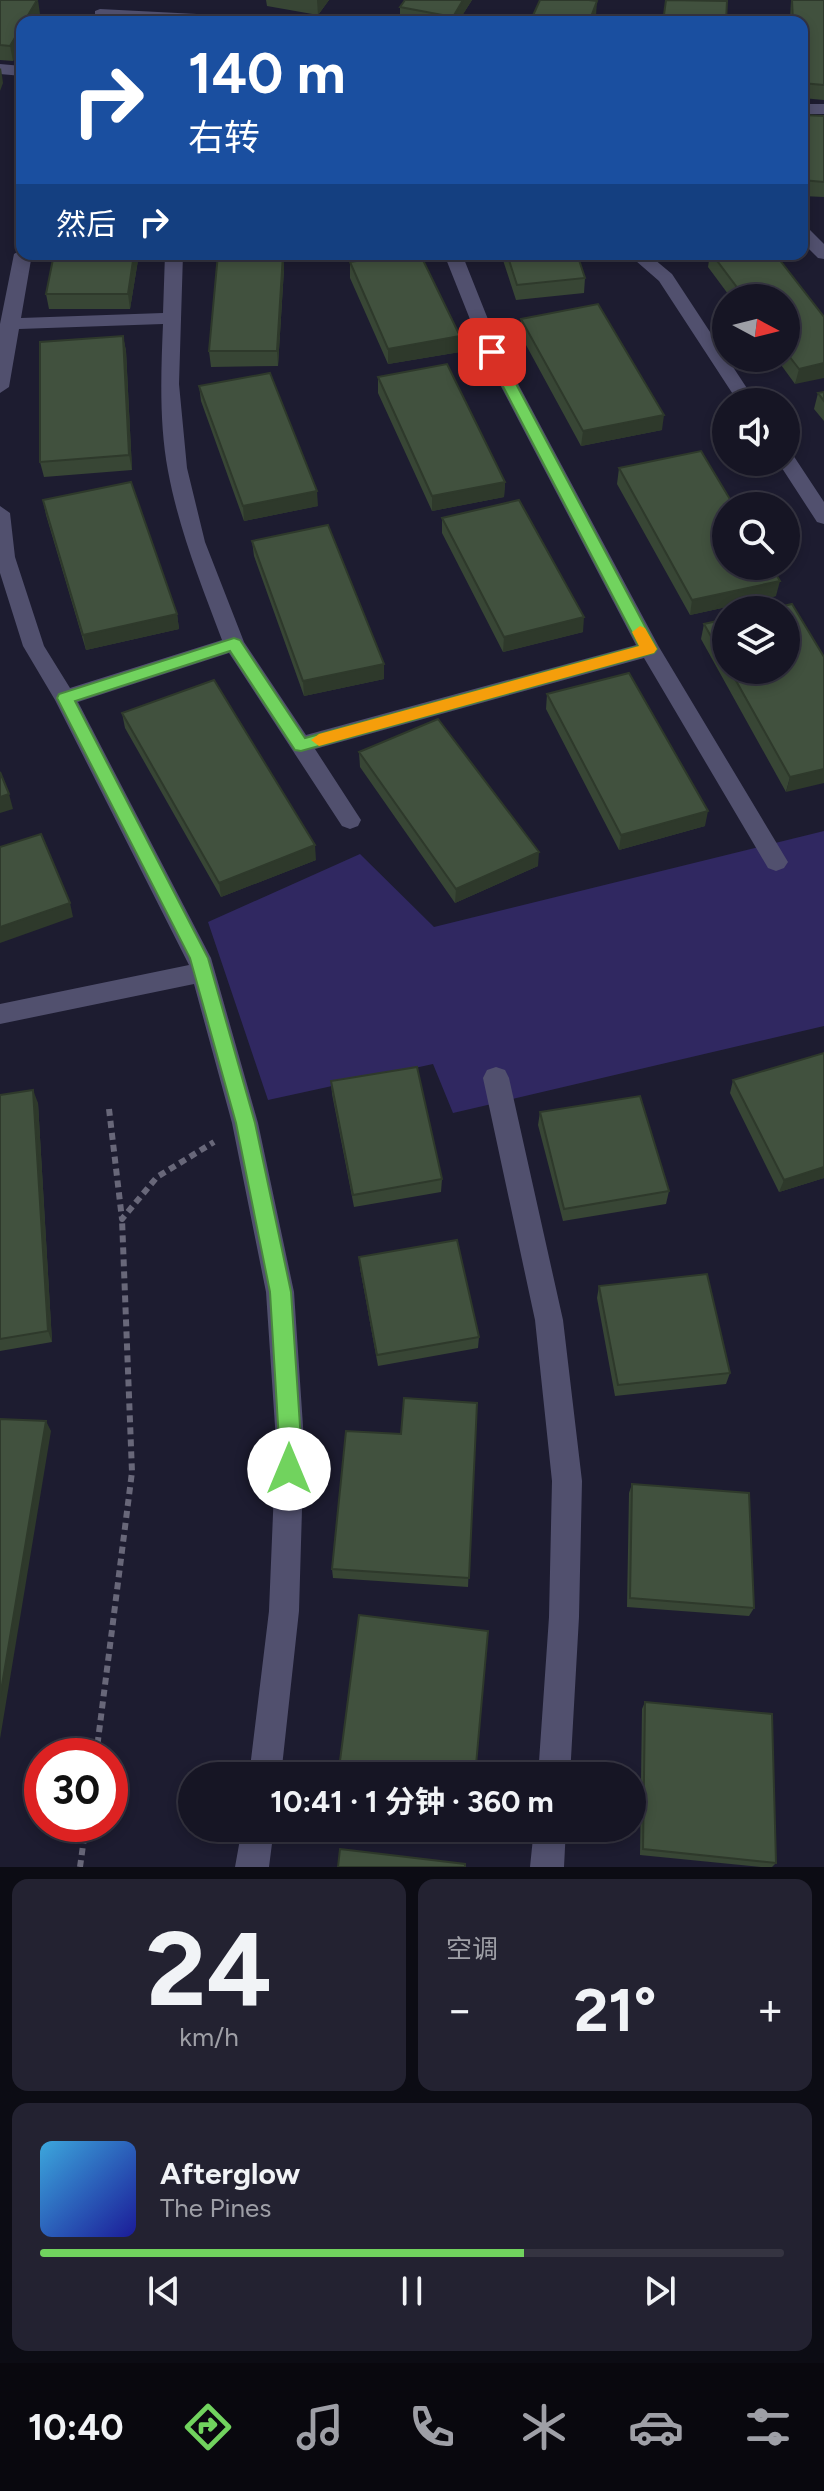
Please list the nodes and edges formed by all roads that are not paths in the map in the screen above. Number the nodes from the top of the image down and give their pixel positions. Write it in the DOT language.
graph roads {
  1 [pos="101,12"];
  2 [pos="163,16"];
  3 [pos="808,238"];
  4 [pos="824,254"];
  5 [pos="22,260"];
  6 [pos="174,260"];
  7 [pos="455,260"];
  8 [pos="644,260"];
  9 [pos="173,318"];
  10 [pos="9,324"];
  11 [pos="0,387"];
  12 [pos="738,388"];
  13 [pos="797,476"];
  14 [pos="0,513"];
  15 [pos="824,517"];
  16 [pos="234,644"];
  17 [pos="649,649"];
  18 [pos="65,698"];
  19 [pos="301,745"];
  20 [pos="350,820"];
  21 [pos="776,862"];
  22 [pos="203,972"];
  23 [pos="0,1014"];
  24 [pos="496,1078"];
  25 [pos="267,1762"];
  26 [pos="555,1762"];
  27 [pos="256,1842"];
  28 [pos="549,1842"];
  29 [pos="252,1867"];
  30 [pos="547,1867"];
  1 -- 2 [label="street"];
  3 -- 4 [label="street"];
  5 -- 10 [label="street"];
  6 -- 9 [label="street"];
  7 -- 17 [label="street"];
  8 -- 12 [label="street"];
  9 -- 10 [label="street"];
  9 -- 16 [label="street"];
  10 -- 11 [label="street"];
  13 -- 15 [label="street"];
  14 -- 18 [label="street"];
  16 -- 18 [label="street"];
  16 -- 19 [label="street"];
  17 -- 19 [label="street"];
  17 -- 21 [label="street"];
  18 -- 22 [label="street"];
  19 -- 20 [label="street"];
  22 -- 23 [label="street"];
  22 -- 25 [label="street"];
  24 -- 26 [label="street"];
  27 -- 29 [label="street"];
  28 -- 30 [label="street"];
}
